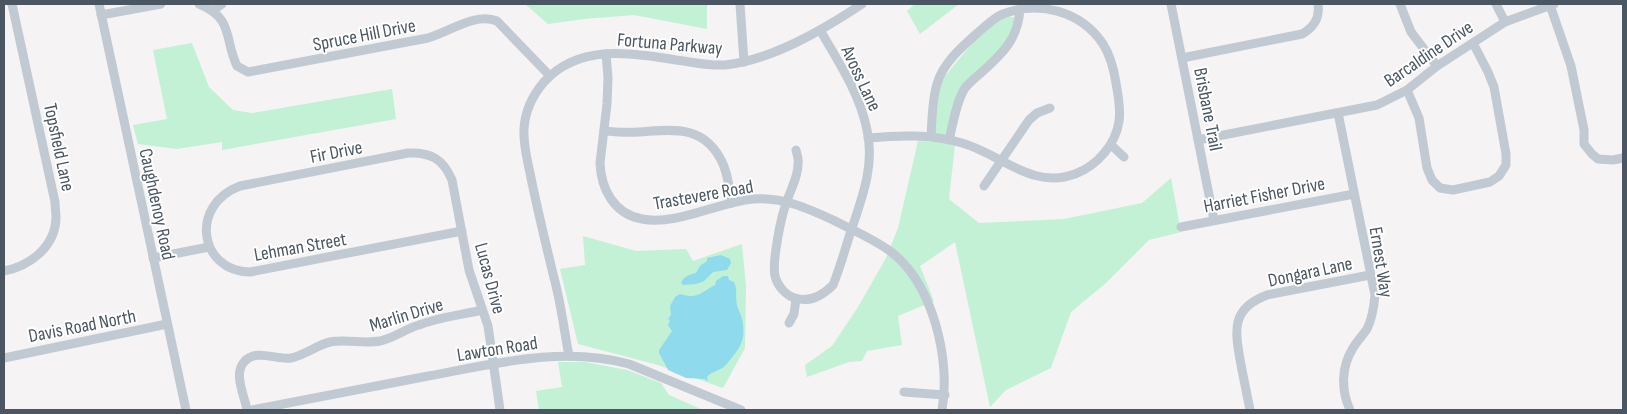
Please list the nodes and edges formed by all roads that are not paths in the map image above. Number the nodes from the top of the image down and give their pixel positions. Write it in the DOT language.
graph roads {
  1 [pos="12,4"];
  2 [pos="99,4"];
  3 [pos="161,4"];
  4 [pos="199,4"];
  5 [pos="222,4"];
  6 [pos="740,4"];
  7 [pos="862,4"];
  8 [pos="1171,4"];
  9 [pos="1318,4"];
  10 [pos="1400,4"];
  11 [pos="1496,4"];
  12 [pos="1552,5"];
  13 [pos="1020,9"];
  14 [pos="212,11"];
  15 [pos="101,15"];
  16 [pos="1505,22"];
  17 [pos="820,30"];
  18 [pos="1472,43"];
  19 [pos="606,54"];
  20 [pos="1182,58"];
  21 [pos="744,62"];
  22 [pos="1437,66"];
  23 [pos="550,76"];
  24 [pos="1407,90"];
  25 [pos="1050,108"];
  26 [pos="1338,113"];
  27 [pos="604,130"];
  28 [pos="931,137"];
  29 [pos="868,138"];
  30 [pos="949,140"];
  31 [pos="1198,140"];
  32 [pos="1111,145"];
  33 [pos="796,150"];
  34 [pos="1124,157"];
  35 [pos="1623,158"];
  36 [pos="1002,161"];
  37 [pos="984,186"];
  38 [pos="1354,194"];
  39 [pos="786,201"];
  40 [pos="732,203"];
  41 [pos="1214,220"];
  42 [pos="1181,226"];
  43 [pos="852,229"];
  44 [pos="462,231"];
  45 [pos="209,246"];
  46 [pos="153,258"];
  47 [pos="4,272"];
  48 [pos="1370,275"];
  49 [pos="796,299"];
  50 [pos="482,310"];
  51 [pos="789,323"];
  52 [pos="167,324"];
  53 [pos="569,356"];
  54 [pos="4,358"];
  55 [pos="494,364"];
  56 [pos="904,392"];
  57 [pos="945,395"];
  58 [pos="186,410"];
  59 [pos="247,410"];
  60 [pos="252,410"];
  61 [pos="500,410"];
  62 [pos="741,410"];
  63 [pos="942,410"];
  64 [pos="1250,410"];
  65 [pos="1350,410"];
  1 -- 47 [label="street, Topsfield Lane"];
  2 -- 15 [label="street, Caughdenoy Road"];
  3 -- 15 [label="street"];
  4 -- 14 [label="street, Spruce Hill Drive"];
  5 -- 14 [label="street"];
  6 -- 21 [label="street"];
  7 -- 17 [label="street, Fortuna Parkway"];
  8 -- 20 [label="street, Brisbane Trail"];
  9 -- 20 [label="street"];
  10 -- 22 [label="street"];
  11 -- 16 [label="street"];
  12 -- 16 [label="street, Barcaldine Drive"];
  12 -- 35 [label="street"];
  13 -- 28 [label="street"];
  13 -- 30 [label="street"];
  13 -- 32 [label="street"];
  14 -- 23 [label="street, Spruce Hill Drive"];
  15 -- 46 [label="street, Caughdenoy Road"];
  16 -- 18 [label="street, Barcaldine Drive"];
  17 -- 21 [label="street, Fortuna Parkway"];
  17 -- 29 [label="street, Avoss Lane"];
  18 -- 22 [label="street, Barcaldine Drive"];
  18 -- 24 [label="street"];
  19 -- 21 [label="street, Fortuna Parkway"];
  19 -- 23 [label="street, Fortuna Parkway"];
  19 -- 27 [label="street, Trastevere Road"];
  20 -- 31 [label="street, Brisbane Trail"];
  22 -- 24 [label="street, Barcaldine Drive"];
  23 -- 53 [label="street, Fortuna Parkway"];
  24 -- 26 [label="street, Barcaldine Drive"];
  25 -- 36 [label="street"];
  26 -- 31 [label="street, Barcaldine Drive"];
  26 -- 38 [label="street, Ernest Way"];
  27 -- 40 [label="street"];
  27 -- 40 [label="street, Trastevere Road"];
  28 -- 29 [label="street"];
  28 -- 30 [label="street"];
  29 -- 43 [label="street, Avoss Lane"];
  30 -- 36 [label="street"];
  31 -- 41 [label="street, Brisbane Trail"];
  32 -- 34 [label="street"];
  32 -- 36 [label="street"];
  33 -- 39 [label="street"];
  36 -- 37 [label="street"];
  38 -- 41 [label="street, Harriet Fisher Drive"];
  38 -- 48 [label="street, Ernest Way"];
  39 -- 40 [label="street, Trastevere Road"];
  39 -- 43 [label="street, Trastevere Road"];
  39 -- 49 [label="street"];
  41 -- 42 [label="street, Harriet Fisher Drive"];
  43 -- 49 [label="street, Avoss Lane"];
  43 -- 57 [label="street, Trastevere Road"];
  44 -- 45 [label="street, Lehman Street"];
  44 -- 45 [label="street, Fir Drive"];
  44 -- 50 [label="street, Lucas Drive"];
  45 -- 46 [label="street"];
  46 -- 52 [label="street, Caughdenoy Road"];
  48 -- 64 [label="street, Dongara Lane"];
  48 -- 65 [label="street, Ernest Way"];
  49 -- 51 [label="street"];
  50 -- 55 [label="street, Lucas Drive"];
  50 -- 59 [label="street, Marlin Drive"];
  52 -- 54 [label="street, Davis Road North"];
  52 -- 58 [label="street, Caughdenoy Road"];
  53 -- 55 [label="street, Lawton Road"];
  53 -- 62 [label="street, Lawton Road"];
  55 -- 60 [label="street, Lawton Road"];
  55 -- 61 [label="street, Lucas Drive"];
  56 -- 57 [label="street"];
  57 -- 63 [label="street, Trastevere Road"];
}
